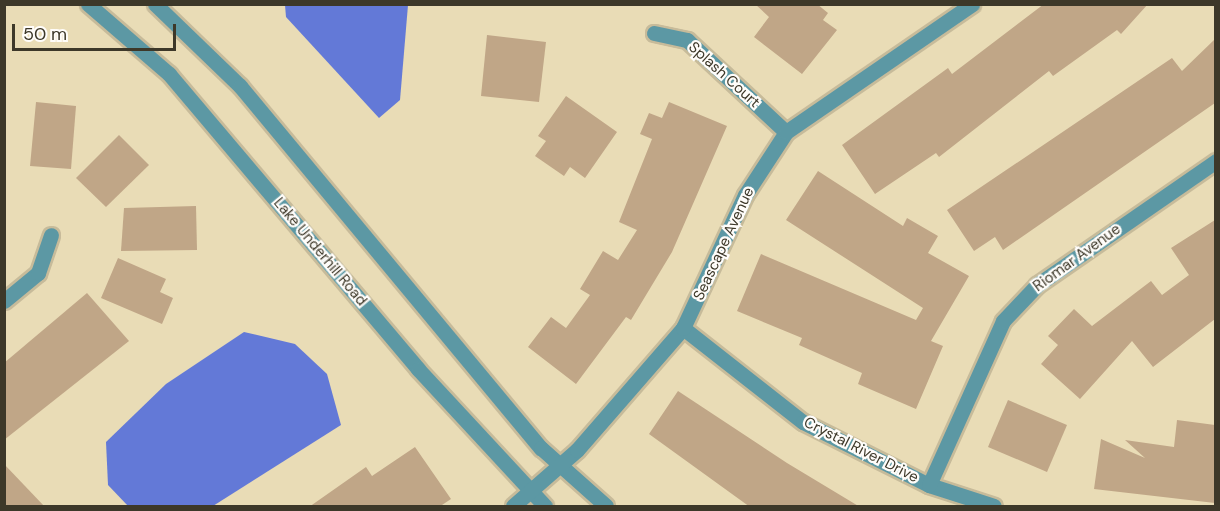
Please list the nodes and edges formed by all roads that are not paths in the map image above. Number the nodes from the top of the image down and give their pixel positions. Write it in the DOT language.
graph roads {
  1 [pos="88,4"];
  2 [pos="155,4"];
  3 [pos="972,4"];
  4 [pos="654,33"];
  5 [pos="786,132"];
  6 [pos="1215,161"];
  7 [pos="51,235"];
  8 [pos="4,301"];
  9 [pos="683,328"];
  10 [pos="558,466"];
  11 [pos="929,485"];
  12 [pos="529,492"];
  13 [pos="513,507"];
  14 [pos="545,507"];
  15 [pos="606,507"];
  16 [pos="994,507"];
  1 -- 12 [label="street, Lake Underhill Road"];
  2 -- 10 [label="street"];
  3 -- 5 [label="street, Seascape Avenue"];
  4 -- 5 [label="street, Splash Court"];
  5 -- 9 [label="street, Seascape Avenue"];
  6 -- 11 [label="street, Riomar Avenue"];
  7 -- 8 [label="street"];
  9 -- 10 [label="street, Seascape Avenue"];
  9 -- 11 [label="street, Crystal River Drive"];
  10 -- 12 [label="street, Seascape Avenue"];
  10 -- 15 [label="street"];
  11 -- 16 [label="street, Crystal River Drive"];
  12 -- 13 [label="street, Seascape Avenue"];
  12 -- 14 [label="street, Lake Underhill Road"];
}
